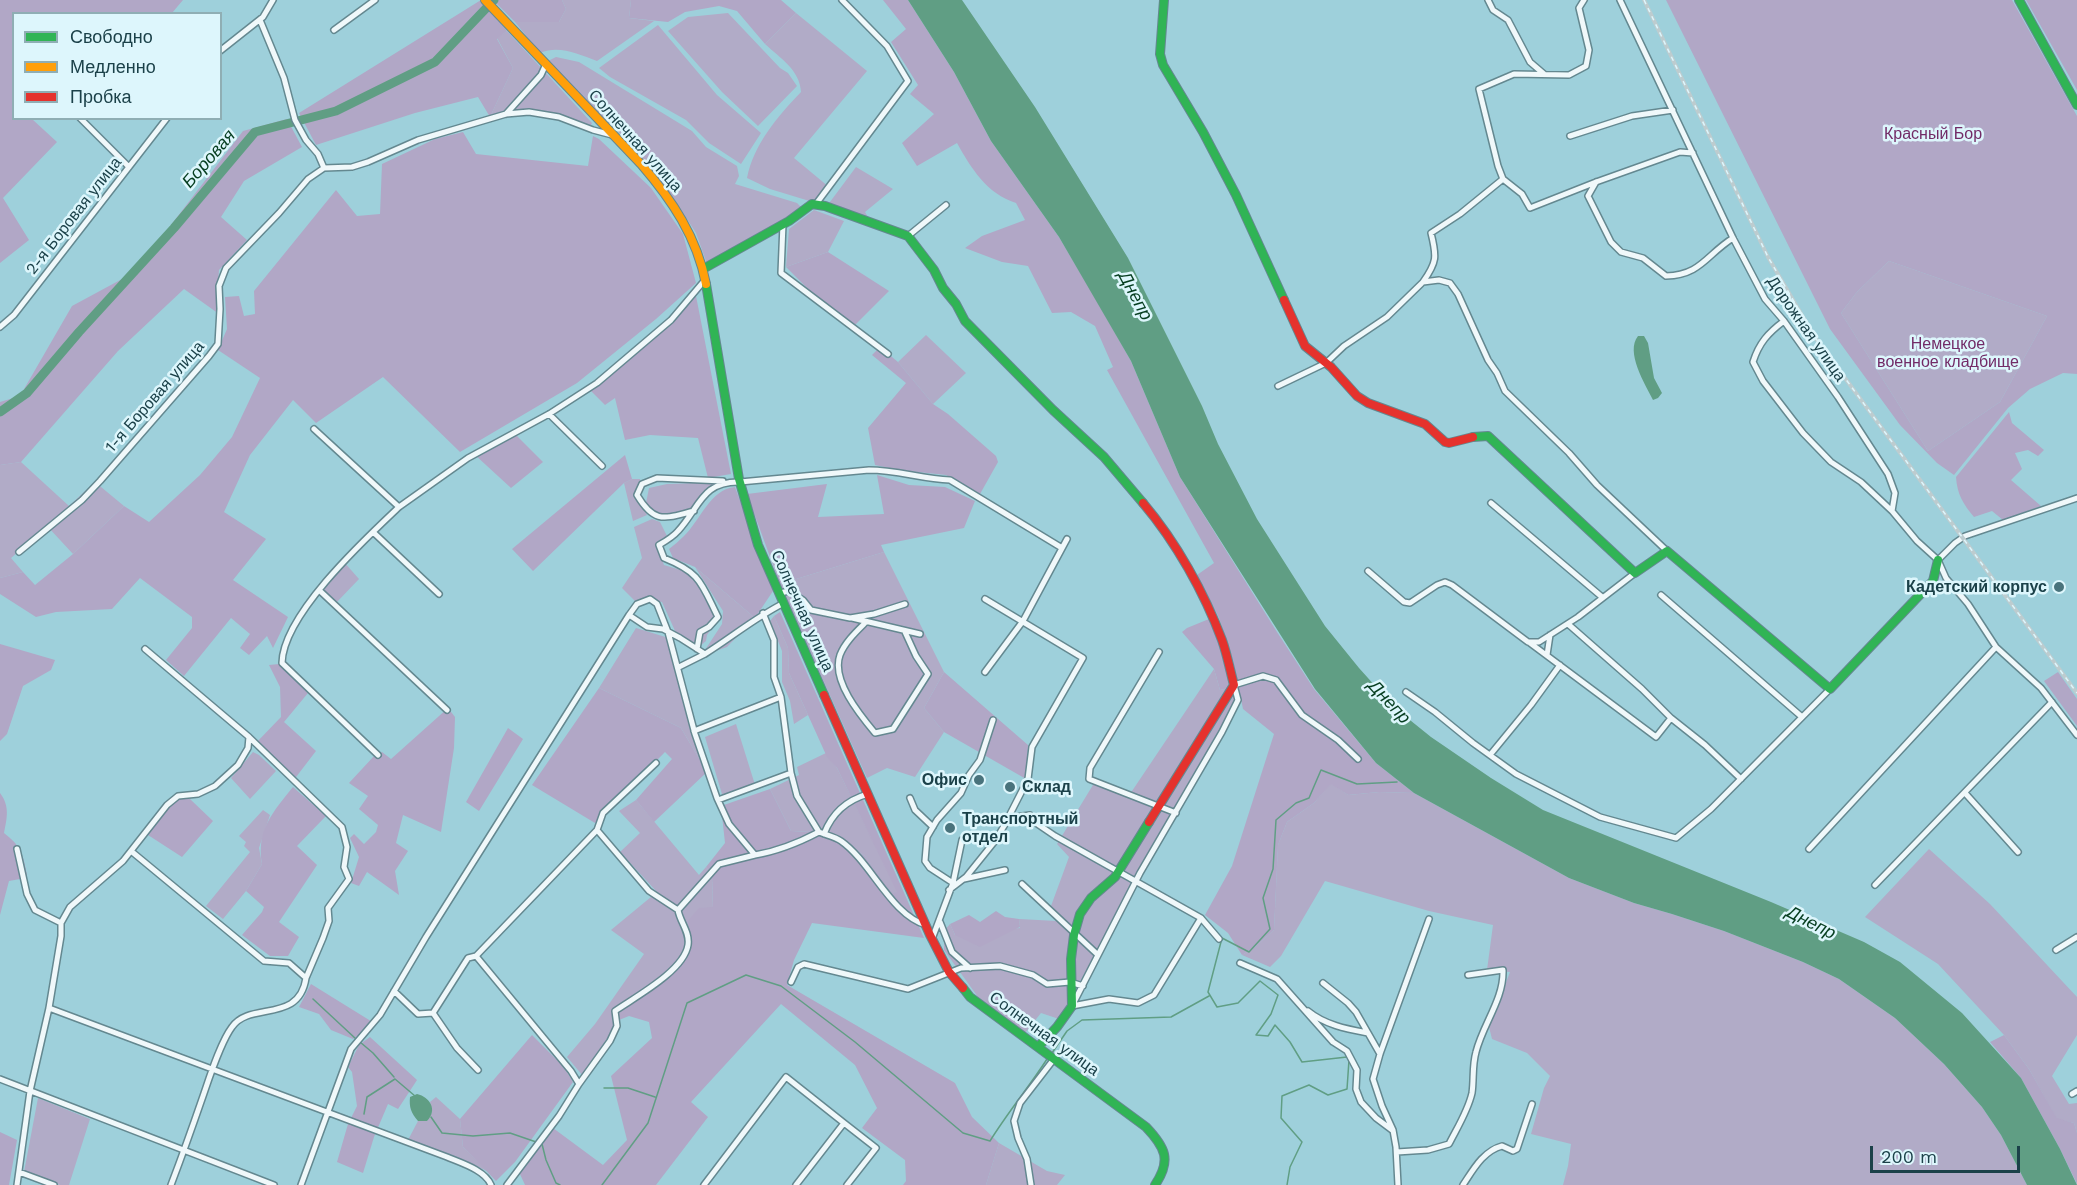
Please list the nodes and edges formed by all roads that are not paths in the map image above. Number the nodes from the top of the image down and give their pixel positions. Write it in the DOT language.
graph roads {
  1 [pos="273,0"];
  2 [pos="375,0"];
  3 [pos="485,0"];
  4 [pos="842,0"];
  5 [pos="1164,0"];
  6 [pos="1488,0"];
  7 [pos="1584,0"];
  8 [pos="1620,0"];
  9 [pos="2019,0"];
  10 [pos="260,20"];
  11 [pos="334,30"];
  12 [pos="222,49"];
  13 [pos="546,64"];
  14 [pos="1545,75"];
  15 [pos="2077,105"];
  16 [pos="1673,110"];
  17 [pos="506,114"];
  18 [pos="82,120"];
  19 [pos="165,120"];
  20 [pos="614,135"];
  21 [pos="1570,136"];
  22 [pos="1693,153"];
  23 [pos="129,167"];
  24 [pos="324,168"];
  25 [pos="1503,179"];
  26 [pos="1596,182"];
  27 [pos="816,204"];
  28 [pos="946,205"];
  29 [pos="783,224"];
  30 [pos="908,236"];
  31 [pos="1733,238"];
  32 [pos="703,269"];
  33 [pos="704,281"];
  34 [pos="1423,282"];
  35 [pos="1784,321"];
  36 [pos="0,327"];
  37 [pos="888,354"];
  38 [pos="1326,363"];
  39 [pos="1278,386"];
  40 [pos="549,414"];
  41 [pos="314,429"];
  42 [pos="603,466"];
  43 [pos="723,481"];
  44 [pos="740,482"];
  45 [pos="2077,498"];
  46 [pos="1491,503"];
  47 [pos="399,507"];
  48 [pos="694,511"];
  49 [pos="1892,511"];
  50 [pos="373,531"];
  51 [pos="1067,539"];
  52 [pos="1062,548"];
  53 [pos="1666,551"];
  54 [pos="19,552"];
  55 [pos="1938,560"];
  56 [pos="1368,571"];
  57 [pos="1635,573"];
  58 [pos="319,590"];
  59 [pos="780,593"];
  60 [pos="440,594"];
  61 [pos="1661,595"];
  62 [pos="1602,597"];
  63 [pos="985,599"];
  64 [pos="784,603"];
  65 [pos="905,604"];
  66 [pos="763,613"];
  67 [pos="629,615"];
  68 [pos="850,618"];
  69 [pos="1023,621"];
  70 [pos="866,622"];
  71 [pos="1568,624"];
  72 [pos="668,632"];
  73 [pos="905,632"];
  74 [pos="920,634"];
  75 [pos="1550,635"];
  76 [pos="1528,642"];
  77 [pos="1996,647"];
  78 [pos="145,649"];
  79 [pos="697,649"];
  80 [pos="1159,652"];
  81 [pos="705,654"];
  82 [pos="1547,655"];
  83 [pos="1560,665"];
  84 [pos="679,667"];
  85 [pos="985,672"];
  86 [pos="1234,685"];
  87 [pos="1830,689"];
  88 [pos="1406,692"];
  89 [pos="781,697"];
  90 [pos="2052,702"];
  91 [pos="447,710"];
  92 [pos="1802,717"];
  93 [pos="1671,718"];
  94 [pos="993,720"];
  95 [pos="694,731"];
  96 [pos="2077,735"];
  97 [pos="249,737"];
  98 [pos="378,755"];
  99 [pos="1490,755"];
  100 [pos="1358,759"];
  101 [pos="656,763"];
  102 [pos="791,773"];
  103 [pos="1741,779"];
  104 [pos="1965,793"];
  105 [pos="868,794"];
  106 [pos="910,798"];
  107 [pos="718,800"];
  108 [pos="1160,806"];
  109 [pos="1176,813"];
  110 [pos="1008,818"];
  111 [pos="933,827"];
  112 [pos="597,830"];
  113 [pos="822,833"];
  114 [pos="962,840"];
  115 [pos="17,849"];
  116 [pos="1809,849"];
  117 [pos="131,851"];
  118 [pos="2018,852"];
  119 [pos="755,855"];
  120 [pos="1005,870"];
  121 [pos="1118,870"];
  122 [pos="963,879"];
  123 [pos="1136,882"];
  124 [pos="953,883"];
  125 [pos="1022,884"];
  126 [pos="1875,885"];
  127 [pos="949,890"];
  128 [pos="678,910"];
  129 [pos="1201,918"];
  130 [pos="1429,920"];
  131 [pos="939,921"];
  132 [pos="61,923"];
  133 [pos="926,925"];
  134 [pos="1075,934"];
  135 [pos="2077,937"];
  136 [pos="932,939"];
  137 [pos="1219,939"];
  138 [pos="2056,950"];
  139 [pos="1097,954"];
  140 [pos="476,956"];
  141 [pos="1240,963"];
  142 [pos="970,968"];
  143 [pos="949,972"];
  144 [pos="1468,975"];
  145 [pos="306,978"];
  146 [pos="791,982"];
  147 [pos="1070,982"];
  148 [pos="1323,983"];
  149 [pos="1083,986"];
  150 [pos="394,991"];
  151 [pos="1298,1003"];
  152 [pos="1072,1006"];
  153 [pos="49,1008"];
  154 [pos="433,1013"];
  155 [pos="1368,1033"];
  156 [pos="1038,1047"];
  157 [pos="1380,1054"];
  158 [pos="1054,1059"];
  159 [pos="212,1069"];
  160 [pos="478,1070"];
  161 [pos="0,1079"];
  162 [pos="579,1084"];
  163 [pos="30,1091"];
  164 [pos="1532,1104"];
  165 [pos="327,1112"];
  166 [pos="844,1123"];
  167 [pos="1393,1130"];
  168 [pos="184,1150"];
  169 [pos="1397,1152"];
  170 [pos="19,1172"];
  171 [pos="17,1185"];
  172 [pos="54,1185"];
  173 [pos="171,1185"];
  174 [pos="274,1185"];
  175 [pos="301,1185"];
  176 [pos="491,1185"];
  177 [pos="507,1185"];
  178 [pos="704,1185"];
  179 [pos="796,1185"];
  180 [pos="847,1185"];
  181 [pos="1031,1185"];
  182 [pos="1155,1185"];
  183 [pos="1398,1185"];
  184 [pos="1463,1185"];
  1 -- 10 [label="street"];
  2 -- 11 [label="street"];
  3 -- 13 [label="street, Солнечная улица"];
  4 -- 27 [label="street"];
  5 -- 38 [label="street"];
  6 -- 14 [label="street"];
  7 -- 14 [label="street"];
  8 -- 16 [label="street, Дорожная улица"];
  9 -- 15 [label="street"];
  10 -- 12 [label="street"];
  10 -- 24 [label="street"];
  13 -- 17 [label="street"];
  13 -- 20 [label="street, Солнечная улица"];
  14 -- 25 [label="street"];
  16 -- 21 [label="street"];
  16 -- 22 [label="street, Дорожная улица"];
  17 -- 20 [label="street"];
  17 -- 24 [label="street"];
  18 -- 23 [label="street"];
  19 -- 23 [label="street, 2-я Боровая улица"];
  20 -- 32 [label="street, Солнечная улица"];
  22 -- 26 [label="street"];
  22 -- 31 [label="street, Дорожная улица"];
  23 -- 36 [label="street, 2-я Боровая улица"];
  24 -- 54 [label="street, 1-я Боровая улица"];
  25 -- 26 [label="street"];
  25 -- 34 [label="street"];
  26 -- 31 [label="street"];
  27 -- 29 [label="street"];
  27 -- 30 [label="street"];
  28 -- 30 [label="street"];
  29 -- 32 [label="street"];
  29 -- 37 [label="street"];
  30 -- 86 [label="street"];
  31 -- 35 [label="street, Дорожная улица"];
  32 -- 33 [label="street, Солнечная улица"];
  33 -- 40 [label="street"];
  33 -- 44 [label="street, Солнечная улица"];
  34 -- 38 [label="street"];
  34 -- 53 [label="street"];
  35 -- 49 [label="street, Дорожная улица"];
  35 -- 49 [label="street"];
  38 -- 39 [label="street"];
  38 -- 57 [label="street"];
  40 -- 42 [label="street"];
  40 -- 47 [label="street"];
  41 -- 47 [label="street"];
  43 -- 44 [label="street"];
  43 -- 48 [label="street"];
  43 -- 48 [label="street"];
  44 -- 52 [label="street"];
  44 -- 59 [label="street, Солнечная улица"];
  45 -- 55 [label="street"];
  46 -- 62 [label="street"];
  47 -- 50 [label="street"];
  48 -- 79 [label="street"];
  49 -- 55 [label="street"];
  50 -- 58 [label="street"];
  50 -- 60 [label="street"];
  51 -- 52 [label="street"];
  52 -- 69 [label="street"];
  53 -- 57 [label="street"];
  53 -- 87 [label="street"];
  55 -- 77 [label="street"];
  55 -- 87 [label="street"];
  56 -- 76 [label="street"];
  57 -- 62 [label="street"];
  58 -- 91 [label="street"];
  58 -- 98 [label="street"];
  59 -- 64 [label="street, Солнечная улица"];
  59 -- 68 [label="street"];
  61 -- 92 [label="street"];
  62 -- 71 [label="street"];
  63 -- 69 [label="street"];
  64 -- 66 [label="street"];
  64 -- 105 [label="street, Солнечная улица"];
  65 -- 68 [label="street"];
  66 -- 81 [label="street"];
  66 -- 89 [label="street"];
  67 -- 72 [label="street"];
  67 -- 72 [label="street"];
  67 -- 150 [label="street"];
  68 -- 70 [label="street"];
  69 -- 85 [label="street"];
  69 -- 110 [label="street"];
  70 -- 73 [label="street"];
  70 -- 73 [label="street"];
  71 -- 75 [label="street"];
  71 -- 93 [label="street"];
  72 -- 79 [label="street"];
  72 -- 84 [label="street"];
  73 -- 74 [label="street"];
  75 -- 76 [label="street"];
  75 -- 82 [label="street"];
  76 -- 82 [label="street"];
  77 -- 90 [label="street"];
  77 -- 116 [label="street"];
  78 -- 97 [label="street"];
  79 -- 81 [label="street"];
  80 -- 108 [label="street"];
  81 -- 84 [label="street"];
  82 -- 83 [label="street"];
  83 -- 93 [label="street"];
  83 -- 99 [label="street"];
  84 -- 95 [label="street"];
  86 -- 100 [label="street"];
  86 -- 108 [label="street"];
  86 -- 109 [label="street"];
  87 -- 92 [label="street"];
  88 -- 99 [label="street"];
  89 -- 95 [label="street"];
  89 -- 102 [label="street"];
  90 -- 96 [label="street"];
  90 -- 104 [label="street"];
  92 -- 103 [label="street"];
  93 -- 103 [label="street"];
  94 -- 111 [label="street"];
  95 -- 107 [label="street"];
  97 -- 117 [label="street"];
  97 -- 145 [label="street"];
  99 -- 103 [label="street"];
  101 -- 112 [label="street"];
  102 -- 107 [label="street"];
  102 -- 113 [label="street"];
  104 -- 118 [label="street"];
  104 -- 126 [label="street"];
  105 -- 113 [label="street"];
  105 -- 133 [label="street, Солнечная улица"];
  106 -- 111 [label="street"];
  107 -- 119 [label="street"];
  108 -- 109 [label="street"];
  108 -- 121 [label="street"];
  109 -- 123 [label="street"];
  110 -- 121 [label="street"];
  110 -- 122 [label="street"];
  111 -- 124 [label="street"];
  112 -- 128 [label="street"];
  112 -- 140 [label="street"];
  113 -- 119 [label="street"];
  113 -- 133 [label="street"];
  114 -- 124 [label="street"];
  115 -- 132 [label="street"];
  117 -- 132 [label="street"];
  117 -- 145 [label="street"];
  119 -- 128 [label="street"];
  120 -- 122 [label="street"];
  121 -- 123 [label="street"];
  121 -- 134 [label="street"];
  122 -- 127 [label="street"];
  123 -- 129 [label="street"];
  123 -- 139 [label="street"];
  124 -- 127 [label="street"];
  125 -- 134 [label="street"];
  127 -- 131 [label="street"];
  128 -- 162 [label="street"];
  129 -- 137 [label="street"];
  129 -- 152 [label="street"];
  130 -- 157 [label="street"];
  131 -- 136 [label="street"];
  131 -- 142 [label="street"];
  132 -- 153 [label="street"];
  133 -- 136 [label="street, Солнечная улица"];
  134 -- 139 [label="street"];
  134 -- 147 [label="street"];
  135 -- 138 [label="street"];
  136 -- 143 [label="street, Солнечная улица"];
  139 -- 149 [label="street"];
  140 -- 154 [label="street"];
  140 -- 162 [label="street"];
  141 -- 151 [label="street"];
  142 -- 143 [label="street"];
  142 -- 147 [label="street"];
  143 -- 146 [label="street"];
  143 -- 156 [label="street, Солнечная улица"];
  144 -- 169 [label="street"];
  145 -- 159 [label="street"];
  147 -- 149 [label="street"];
  147 -- 152 [label="street"];
  148 -- 155 [label="street"];
  149 -- 152 [label="street"];
  150 -- 154 [label="street"];
  150 -- 165 [label="street"];
  151 -- 155 [label="street"];
  151 -- 167 [label="street"];
  152 -- 156 [label="street"];
  153 -- 159 [label="street"];
  153 -- 163 [label="street"];
  154 -- 160 [label="street"];
  155 -- 157 [label="street"];
  156 -- 158 [label="street, Солнечная улица"];
  157 -- 167 [label="street"];
  158 -- 181 [label="street"];
  158 -- 182 [label="street, Солнечная улица"];
  159 -- 165 [label="street"];
  159 -- 168 [label="street"];
  161 -- 163 [label="street"];
  162 -- 177 [label="street"];
  163 -- 168 [label="street"];
  163 -- 170 [label="street"];
  164 -- 184 [label="street"];
  165 -- 175 [label="street"];
  165 -- 176 [label="street"];
  166 -- 178 [label="street"];
  166 -- 179 [label="street"];
  166 -- 180 [label="street"];
  167 -- 169 [label="street"];
  168 -- 173 [label="street"];
  168 -- 174 [label="street"];
  169 -- 183 [label="street"];
  170 -- 171 [label="street"];
  170 -- 172 [label="street"];
}
